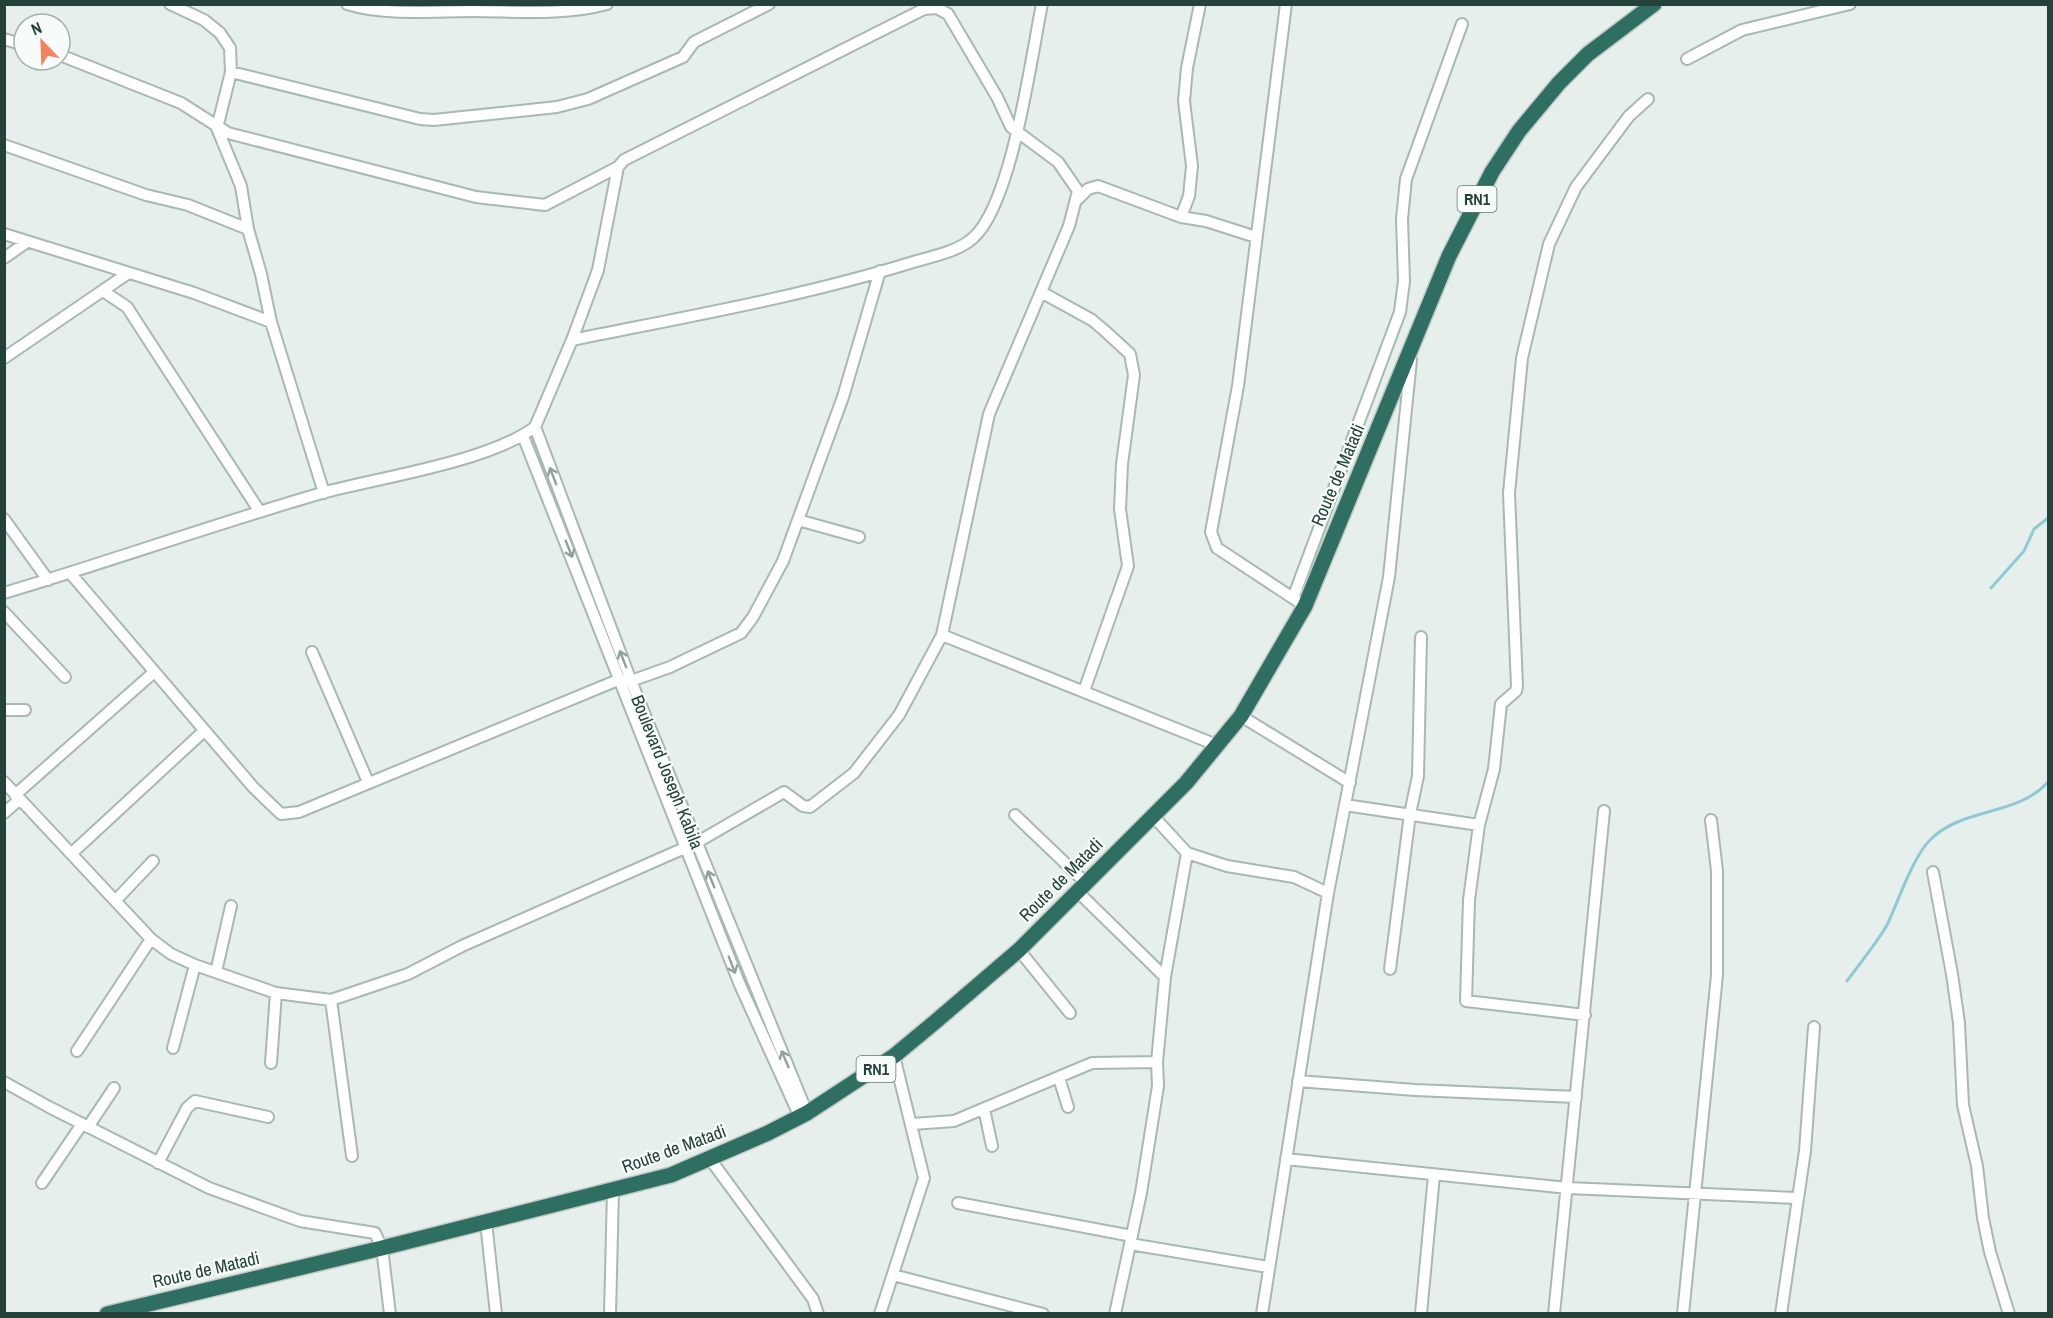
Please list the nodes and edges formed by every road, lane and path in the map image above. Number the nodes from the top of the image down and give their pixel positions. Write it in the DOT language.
graph roads {
  1 [pos="170,4"];
  2 [pos="347,4"];
  3 [pos="607,4"];
  4 [pos="769,4"];
  5 [pos="1042,4"];
  6 [pos="1200,4"];
  7 [pos="1286,4"];
  8 [pos="1654,4"];
  9 [pos="1850,4"];
  10 [pos="1462,24"];
  11 [pos="1687,59"];
  12 [pos="72,60"];
  13 [pos="231,72"];
  14 [pos="1648,99"];
  15 [pos="217,128"];
  16 [pos="1018,131"];
  17 [pos="4,145"];
  18 [pos="618,167"];
  19 [pos="1078,199"];
  20 [pos="1180,217"];
  21 [pos="248,229"];
  22 [pos="4,234"];
  23 [pos="1256,237"];
  24 [pos="27,242"];
  25 [pos="4,258"];
  26 [pos="880,271"];
  27 [pos="127,274"];
  28 [pos="103,291"];
  29 [pos="1041,292"];
  30 [pos="271,322"];
  31 [pos="572,340"];
  32 [pos="1411,351"];
  33 [pos="4,358"];
  34 [pos="535,427"];
  35 [pos="523,436"];
  36 [pos="324,493"];
  37 [pos="260,512"];
  38 [pos="4,519"];
  39 [pos="798,520"];
  40 [pos="859,537"];
  41 [pos="71,574"];
  42 [pos="48,580"];
  43 [pos="4,593"];
  44 [pos="1299,602"];
  45 [pos="4,612"];
  46 [pos="942,635"];
  47 [pos="1421,637"];
  48 [pos="312,652"];
  49 [pos="153,673"];
  50 [pos="65,677"];
  51 [pos="618,680"];
  52 [pos="631,681"];
  53 [pos="1084,691"];
  54 [pos="4,710"];
  55 [pos="25,710"];
  56 [pos="1241,716"];
  57 [pos="204,732"];
  58 [pos="1219,746"];
  59 [pos="4,782"];
  60 [pos="368,782"];
  61 [pos="1350,783"];
  62 [pos="18,797"];
  63 [pos="1345,805"];
  64 [pos="1604,811"];
  65 [pos="4,813"];
  66 [pos="1015,814"];
  67 [pos="1410,814"];
  68 [pos="1153,816"];
  69 [pos="1710,820"];
  70 [pos="1479,825"];
  71 [pos="691,845"];
  72 [pos="72,853"];
  73 [pos="1187,853"];
  74 [pos="153,861"];
  75 [pos="1933,872"];
  76 [pos="1081,887"];
  77 [pos="1329,893"];
  78 [pos="116,900"];
  79 [pos="231,906"];
  80 [pos="151,939"];
  81 [pos="1019,950"];
  82 [pos="195,965"];
  83 [pos="1390,969"];
  84 [pos="216,972"];
  85 [pos="1165,977"];
  86 [pos="276,993"];
  87 [pos="331,1000"];
  88 [pos="1070,1012"];
  89 [pos="1585,1015"];
  90 [pos="1814,1027"];
  91 [pos="173,1048"];
  92 [pos="77,1050"];
  93 [pos="894,1056"];
  94 [pos="1157,1062"];
  95 [pos="271,1063"];
  96 [pos="1059,1078"];
  97 [pos="1298,1081"];
  98 [pos="6,1086"];
  99 [pos="114,1088"];
  100 [pos="1576,1097"];
  101 [pos="1068,1107"];
  102 [pos="984,1109"];
  103 [pos="804,1115"];
  104 [pos="268,1117"];
  105 [pos="912,1124"];
  106 [pos="85,1125"];
  107 [pos="992,1146"];
  108 [pos="352,1156"];
  109 [pos="710,1159"];
  110 [pos="1286,1159"];
  111 [pos="158,1162"];
  112 [pos="1434,1175"];
  113 [pos="42,1183"];
  114 [pos="1568,1188"];
  115 [pos="613,1191"];
  116 [pos="1694,1194"];
  117 [pos="1797,1198"];
  118 [pos="958,1203"];
  119 [pos="486,1222"];
  120 [pos="1131,1240"];
  121 [pos="382,1248"];
  122 [pos="1268,1268"];
  123 [pos="893,1275"];
  124 [pos="1784,1311"];
  125 [pos="107,1314"];
  126 [pos="390,1314"];
  127 [pos="496,1314"];
  128 [pos="610,1314"];
  129 [pos="818,1314"];
  130 [pos="880,1314"];
  131 [pos="1043,1314"];
  132 [pos="1115,1314"];
  133 [pos="1262,1314"];
  134 [pos="1421,1314"];
  135 [pos="1554,1314"];
  136 [pos="1683,1314"];
  137 [pos="2009,1314"];
  1 -- 13 [label="street"];
  2 -- 3 [label="street"];
  4 -- 13 [label="street"];
  5 -- 16 [label="street"];
  6 -- 20 [label="street"];
  7 -- 23 [label="street"];
  8 -- 32 [label="highway, Route de Matadi / RN1"];
  9 -- 11 [label="street"];
  10 -- 44 [label="street"];
  12 -- 15 [label="street"];
  13 -- 15 [label="street"];
  14 -- 70 [label="street"];
  15 -- 18 [label="street"];
  15 -- 21 [label="street"];
  16 -- 18 [label="street"];
  16 -- 19 [label="street"];
  16 -- 26 [label="street"];
  17 -- 21 [label="street"];
  18 -- 31 [label="street"];
  19 -- 20 [label="street"];
  19 -- 29 [label="street"];
  20 -- 23 [label="street"];
  21 -- 30 [label="street"];
  22 -- 24 [label="street"];
  23 -- 44 [label="street"];
  24 -- 25 [label="street"];
  24 -- 27 [label="street"];
  26 -- 31 [label="street"];
  26 -- 39 [label="street"];
  27 -- 28 [label="street"];
  27 -- 30 [label="street"];
  28 -- 33 [label="street"];
  28 -- 37 [label="street"];
  29 -- 46 [label="street"];
  29 -- 53 [label="street"];
  30 -- 36 [label="street"];
  31 -- 34 [label="street"];
  32 -- 44 [label="highway, Route de Matadi / RN1"];
  32 -- 61 [label="street"];
  34 -- 35 [label="street"];
  52 -- 34 [label="street, Boulevard Joseph Kabila, one-way"];
  35 -- 36 [label="street"];
  35 -- 51 [label="street, Boulevard Joseph Kabila, one-way"];
  36 -- 37 [label="street"];
  37 -- 41 [label="street"];
  38 -- 42 [label="street"];
  39 -- 40 [label="street"];
  39 -- 52 [label="street"];
  41 -- 42 [label="street"];
  41 -- 49 [label="street"];
  42 -- 43 [label="street"];
  44 -- 56 [label="highway, Route de Matadi / RN1"];
  45 -- 50 [label="street"];
  46 -- 53 [label="street"];
  46 -- 71 [label="street"];
  47 -- 67 [label="street"];
  48 -- 60 [label="street"];
  49 -- 57 [label="street"];
  49 -- 62 [label="street"];
  51 -- 52 [label="street"];
  51 -- 60 [label="street"];
  51 -- 71 [label="street, Boulevard Joseph Kabila"];
  52 -- 71 [label="street, Boulevard Joseph Kabila"];
  53 -- 58 [label="street"];
  54 -- 55 [label="street"];
  56 -- 58 [label="highway, Route de Matadi / RN1"];
  56 -- 61 [label="street"];
  57 -- 60 [label="street"];
  57 -- 72 [label="street"];
  58 -- 68 [label="highway, Route de Matadi / RN1"];
  59 -- 62 [label="street"];
  61 -- 63 [label="street"];
  62 -- 65 [label="street"];
  62 -- 72 [label="street"];
  63 -- 67 [label="street"];
  63 -- 77 [label="street"];
  64 -- 89 [label="street"];
  66 -- 76 [label="street"];
  67 -- 70 [label="street"];
  67 -- 83 [label="street"];
  68 -- 73 [label="street"];
  68 -- 76 [label="highway, Route de Matadi / RN1"];
  69 -- 116 [label="street"];
  70 -- 89 [label="street"];
  71 -- 87 [label="street"];
  71 -- 103 [label="street, Boulevard Joseph Kabila"];
  72 -- 78 [label="street"];
  73 -- 77 [label="street"];
  73 -- 85 [label="street"];
  74 -- 78 [label="street"];
  75 -- 137 [label="street"];
  76 -- 81 [label="highway, Route de Matadi / RN1"];
  76 -- 85 [label="street"];
  77 -- 97 [label="street"];
  78 -- 80 [label="street"];
  79 -- 84 [label="street"];
  80 -- 82 [label="street"];
  80 -- 92 [label="street"];
  81 -- 88 [label="street"];
  81 -- 93 [label="highway, Route de Matadi / RN1"];
  82 -- 84 [label="street"];
  82 -- 91 [label="street"];
  84 -- 86 [label="street"];
  85 -- 94 [label="street"];
  86 -- 87 [label="street"];
  86 -- 95 [label="street"];
  87 -- 108 [label="street"];
  89 -- 100 [label="street"];
  90 -- 117 [label="street"];
  93 -- 103 [label="highway, Route de Matadi / RN1"];
  93 -- 105 [label="street"];
  94 -- 96 [label="street"];
  94 -- 120 [label="street"];
  96 -- 101 [label="street"];
  96 -- 102 [label="street"];
  97 -- 100 [label="street"];
  97 -- 110 [label="street"];
  98 -- 106 [label="street"];
  99 -- 106 [label="street"];
  100 -- 114 [label="street"];
  102 -- 105 [label="street"];
  102 -- 107 [label="street"];
  103 -- 109 [label="highway, Route de Matadi / RN1"];
  104 -- 111 [label="street"];
  105 -- 123 [label="street"];
  106 -- 111 [label="street"];
  106 -- 113 [label="street"];
  109 -- 115 [label="highway, Route de Matadi / RN1"];
  109 -- 129 [label="street"];
  110 -- 112 [label="street"];
  110 -- 122 [label="street"];
  111 -- 121 [label="street"];
  112 -- 114 [label="street"];
  112 -- 134 [label="street"];
  114 -- 116 [label="street"];
  114 -- 135 [label="street"];
  115 -- 119 [label="highway, Route de Matadi / RN1"];
  115 -- 128 [label="street"];
  116 -- 117 [label="street"];
  116 -- 136 [label="street"];
  117 -- 124 [label="street"];
  118 -- 120 [label="street"];
  119 -- 121 [label="highway, Route de Matadi / RN1"];
  119 -- 127 [label="street"];
  120 -- 122 [label="street"];
  120 -- 132 [label="street"];
  121 -- 125 [label="highway, Route de Matadi / RN1"];
  121 -- 126 [label="street"];
  122 -- 133 [label="street"];
  123 -- 130 [label="street"];
  123 -- 131 [label="street"];
}
